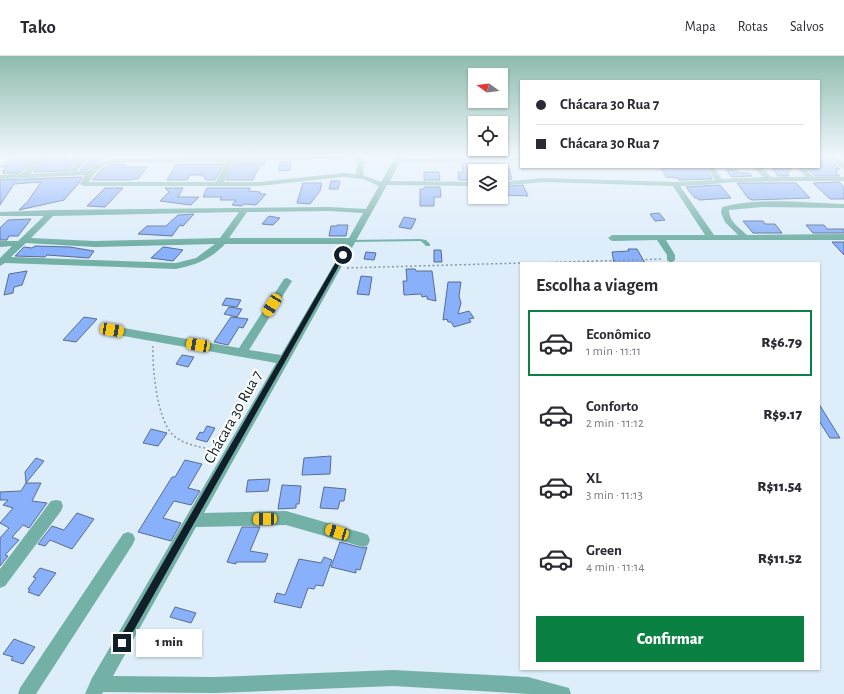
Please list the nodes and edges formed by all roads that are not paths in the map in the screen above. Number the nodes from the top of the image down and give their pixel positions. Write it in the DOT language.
graph roads {
  1 [pos="384,186"];
  2 [pos="676,186"];
  3 [pos="844,206"];
  4 [pos="245,210"];
  5 [pos="367,211"];
  6 [pos="52,212"];
  7 [pos="0,214"];
  8 [pos="744,236"];
  9 [pos="711,237"];
  10 [pos="844,237"];
  11 [pos="612,238"];
  12 [pos="660,238"];
  13 [pos="23,241"];
  14 [pos="350,241"];
  15 [pos="222,242"];
  16 [pos="0,244"];
  17 [pos="428,246"];
  18 [pos="671,260"];
  19 [pos="1,262"];
  20 [pos="287,281"];
  21 [pos="112,330"];
  22 [pos="242,352"];
  23 [pos="284,360"];
  24 [pos="56,506"];
  25 [pos="193,520"];
  26 [pos="128,539"];
  27 [pos="363,540"];
  28 [pos="0,581"];
  29 [pos="96,689"];
  30 [pos="26,694"];
  31 [pos="563,694"];
  1 -- 5 [label="street, Chácara 30 Rua 7"];
  2 -- 9 [label="street"];
  3 -- 8 [label="street"];
  4 -- 5 [label="street"];
  4 -- 6 [label="street"];
  4 -- 15 [label="street"];
  5 -- 14 [label="street, Chácara 30 Rua 7"];
  6 -- 7 [label="street"];
  6 -- 13 [label="street"];
  8 -- 9 [label="street"];
  8 -- 10 [label="street"];
  9 -- 12 [label="street"];
  11 -- 12 [label="street"];
  12 -- 18 [label="street"];
  13 -- 15 [label="street"];
  13 -- 16 [label="street"];
  13 -- 19 [label="street"];
  14 -- 15 [label="street"];
  14 -- 17 [label="lane"];
  14 -- 23 [label="street, Chácara 30 Rua 7"];
  15 -- 19 [label="street"];
  20 -- 22 [label="street"];
  21 -- 22 [label="street"];
  22 -- 23 [label="street"];
  23 -- 25 [label="street, Chácara 30 Rua 7"];
  24 -- 28 [label="street"];
  25 -- 27 [label="street"];
  25 -- 29 [label="street, Chácara 30 Rua 7"];
  26 -- 30 [label="street"];
  29 -- 31 [label="street"];
}
